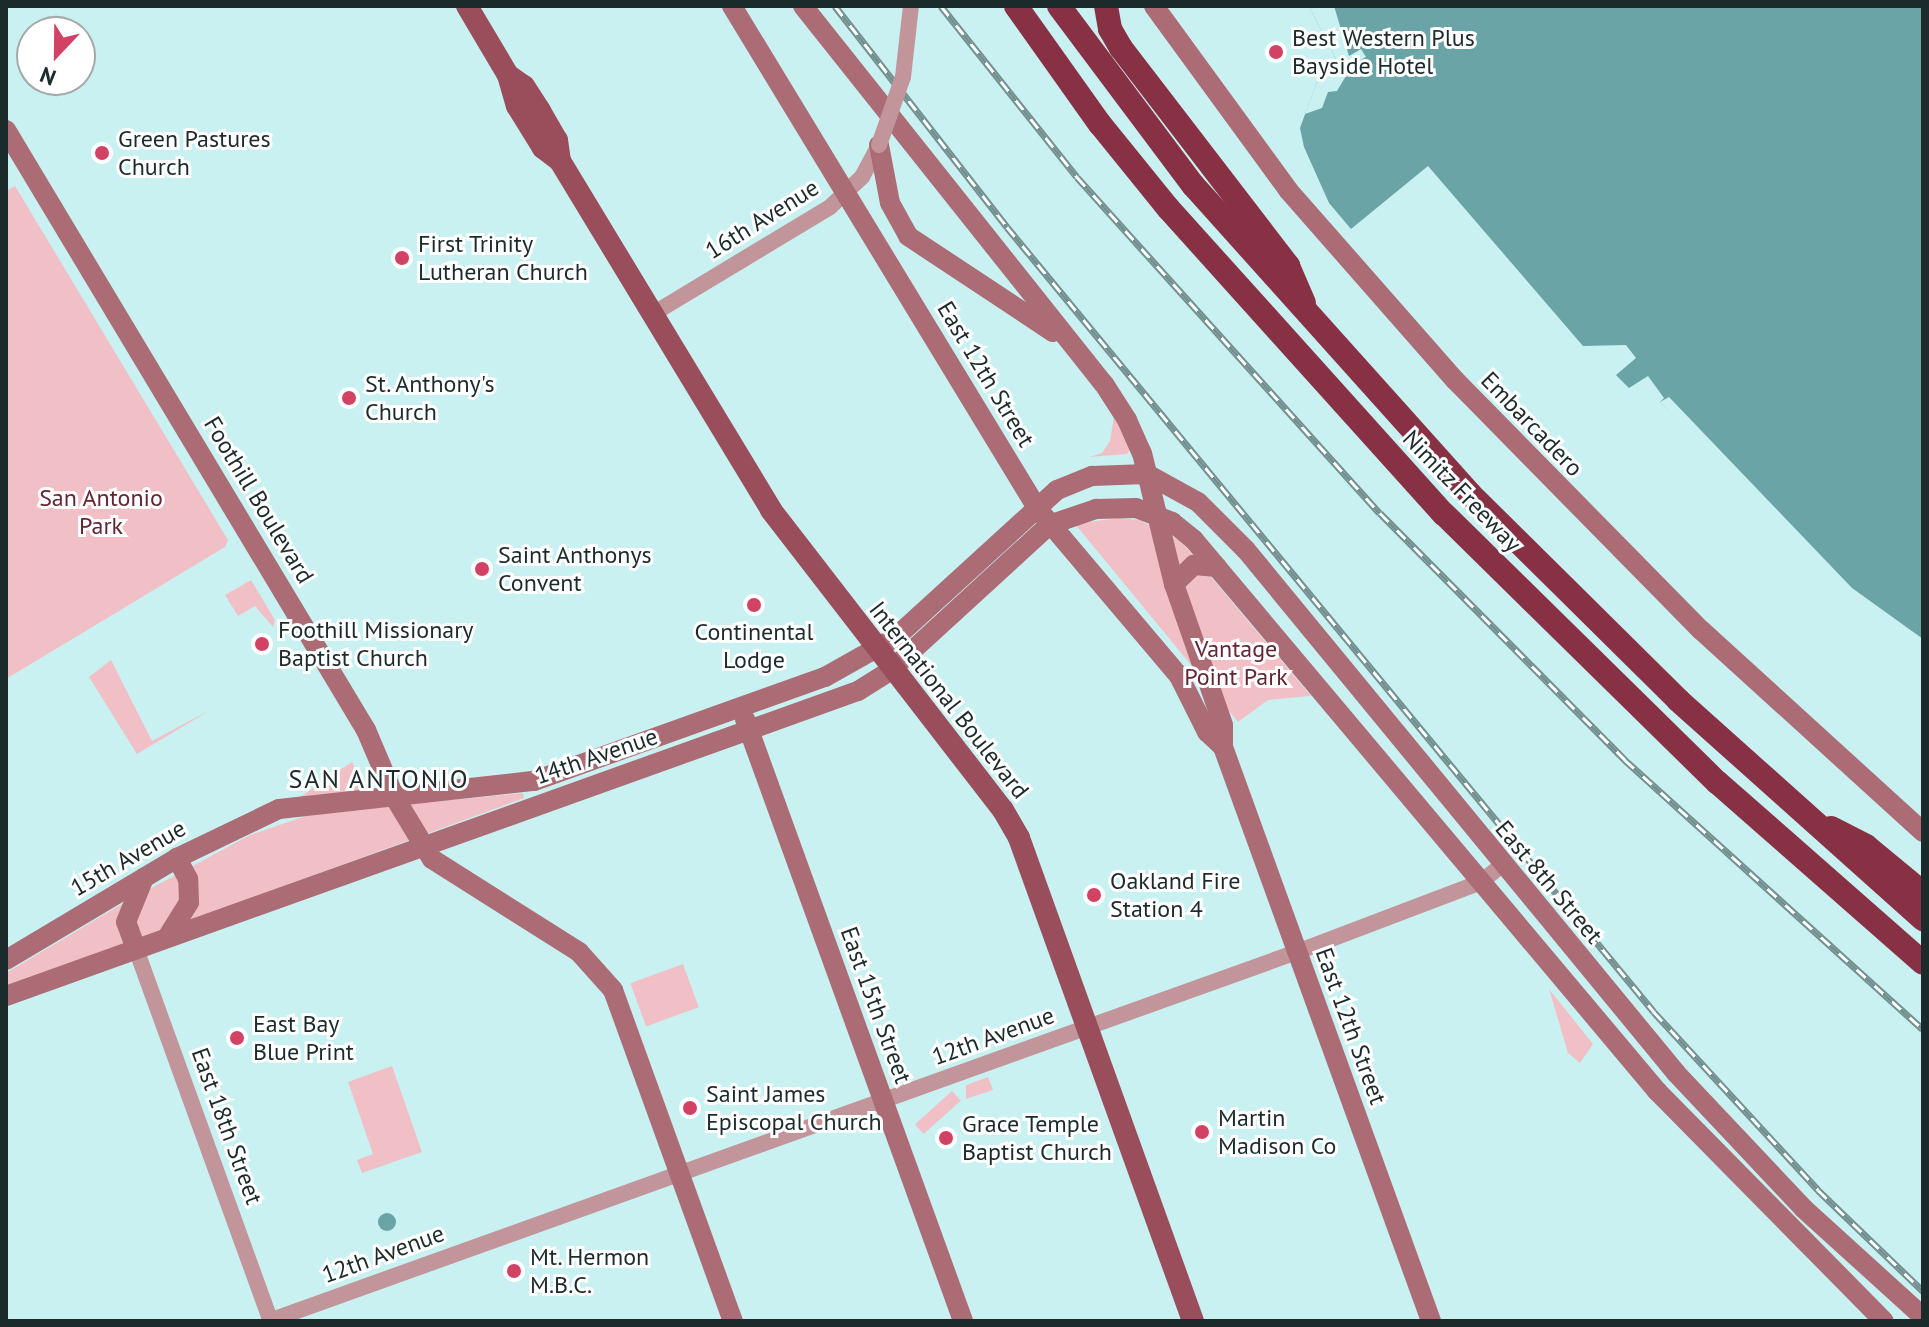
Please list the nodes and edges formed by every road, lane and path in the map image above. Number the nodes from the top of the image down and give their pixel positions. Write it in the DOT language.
graph roads {
  1 [pos="467,6"];
  2 [pos="732,6"];
  3 [pos="803,6"];
  4 [pos="911,6"];
  5 [pos="1016,6"];
  6 [pos="1059,6"];
  7 [pos="1106,6"];
  8 [pos="1154,6"];
  9 [pos="6,130"];
  10 [pos="878,156"];
  11 [pos="848,193"];
  12 [pos="651,315"];
  13 [pos="1311,320"];
  14 [pos="1076,349"];
  15 [pos="1147,474"];
  16 [pos="1037,508"];
  17 [pos="1158,515"];
  18 [pos="1049,525"];
  19 [pos="1217,567"];
  20 [pos="1174,584"];
  21 [pos="876,650"];
  22 [pos="891,670"];
  23 [pos="744,707"];
  24 [pos="747,732"];
  25 [pos="1223,747"];
  26 [pos="395,798"];
  27 [pos="279,809"];
  28 [pos="1800,813"];
  29 [pos="1923,832"];
  30 [pos="423,845"];
  31 [pos="177,858"];
  32 [pos="1501,866"];
  33 [pos="147,875"];
  34 [pos="1481,882"];
  35 [pos="1923,893"];
  36 [pos="1923,919"];
  37 [pos="166,938"];
  38 [pos="136,949"];
  39 [pos="1297,952"];
  40 [pos="6,960"];
  41 [pos="1923,963"];
  42 [pos="6,996"];
  43 [pos="1087,1027"];
  44 [pos="883,1101"];
  45 [pos="679,1173"];
  46 [pos="1923,1317"];
  47 [pos="271,1321"];
  48 [pos="733,1321"];
  49 [pos="963,1321"];
  50 [pos="1193,1321"];
  51 [pos="1431,1321"];
  52 [pos="1884,1321"];
  1 -- 12 [label="main road, International Boulevard"];
  2 -- 11 [label="main road, East 12th Street"];
  3 -- 14 [label="main road, East 12th Street"];
  4 -- 10 [label="street, 16th Avenue, bridge"];
  5 -- 41 [label="highway, Nimitz Freeway"];
  6 -- 13 [label="highway, Nimitz Freeway"];
  7 -- 13 [label="highway"];
  8 -- 29 [label="main road, Embarcadero"];
  9 -- 26 [label="main road, Foothill Boulevard"];
  10 -- 11 [label="street, 16th Avenue"];
  10 -- 14 [label="main road"];
  11 -- 12 [label="street, 16th Avenue"];
  11 -- 16 [label="main road, East 12th Street"];
  12 -- 21 [label="main road, International Boulevard"];
  13 -- 28 [label="highway, Nimitz Freeway"];
  14 -- 15 [label="main road, East 12th Street"];
  15 -- 16 [label="main road, 14th Avenue"];
  15 -- 17 [label="main road, East 12th Street"];
  15 -- 32 [label="main road, East 8th Street"];
  16 -- 18 [label="main road, East 12th Street"];
  16 -- 21 [label="main road, 14th Avenue"];
  17 -- 18 [label="main road, 14th Avenue"];
  17 -- 19 [label="main road"];
  17 -- 20 [label="main road, East 12th Street"];
  18 -- 22 [label="main road, 14th Avenue"];
  18 -- 25 [label="main road, East 12th Street"];
  19 -- 20 [label="main road"];
  19 -- 34 [label="main road"];
  20 -- 25 [label="main road, East 12th Street"];
  21 -- 22 [label="main road, International Boulevard"];
  21 -- 23 [label="main road, 14th Avenue"];
  22 -- 24 [label="main road, 14th Avenue"];
  22 -- 43 [label="main road, International Boulevard"];
  23 -- 24 [label="main road, East 15th Street"];
  23 -- 26 [label="main road, 14th Avenue"];
  24 -- 30 [label="main road, 14th Avenue"];
  24 -- 44 [label="main road, East 15th Street"];
  25 -- 39 [label="main road, East 12th Street"];
  26 -- 27 [label="main road, 14th Avenue"];
  26 -- 30 [label="main road, Foothill Boulevard"];
  27 -- 31 [label="main road, 15th Avenue"];
  28 -- 35 [label="highway"];
  28 -- 36 [label="highway, Nimitz Freeway"];
  30 -- 37 [label="main road, 14th Avenue"];
  30 -- 45 [label="main road, Foothill Boulevard"];
  31 -- 33 [label="main road, 15th Avenue"];
  31 -- 37 [label="main road"];
  32 -- 34 [label="street, 12th Avenue"];
  32 -- 46 [label="main road, East 8th Street"];
  33 -- 38 [label="main road"];
  33 -- 40 [label="main road, 15th Avenue"];
  34 -- 39 [label="street, 12th Avenue"];
  34 -- 52 [label="main road"];
  37 -- 38 [label="main road, 14th Avenue"];
  38 -- 42 [label="main road, 14th Avenue"];
  38 -- 47 [label="street, East 18th Street"];
  39 -- 43 [label="street, 12th Avenue"];
  39 -- 51 [label="main road, East 12th Street"];
  43 -- 44 [label="street, 12th Avenue"];
  43 -- 50 [label="main road, International Boulevard"];
  44 -- 45 [label="street, 12th Avenue"];
  44 -- 49 [label="main road, East 15th Street"];
  45 -- 47 [label="street, 12th Avenue"];
  45 -- 48 [label="main road, Foothill Boulevard"];
}
